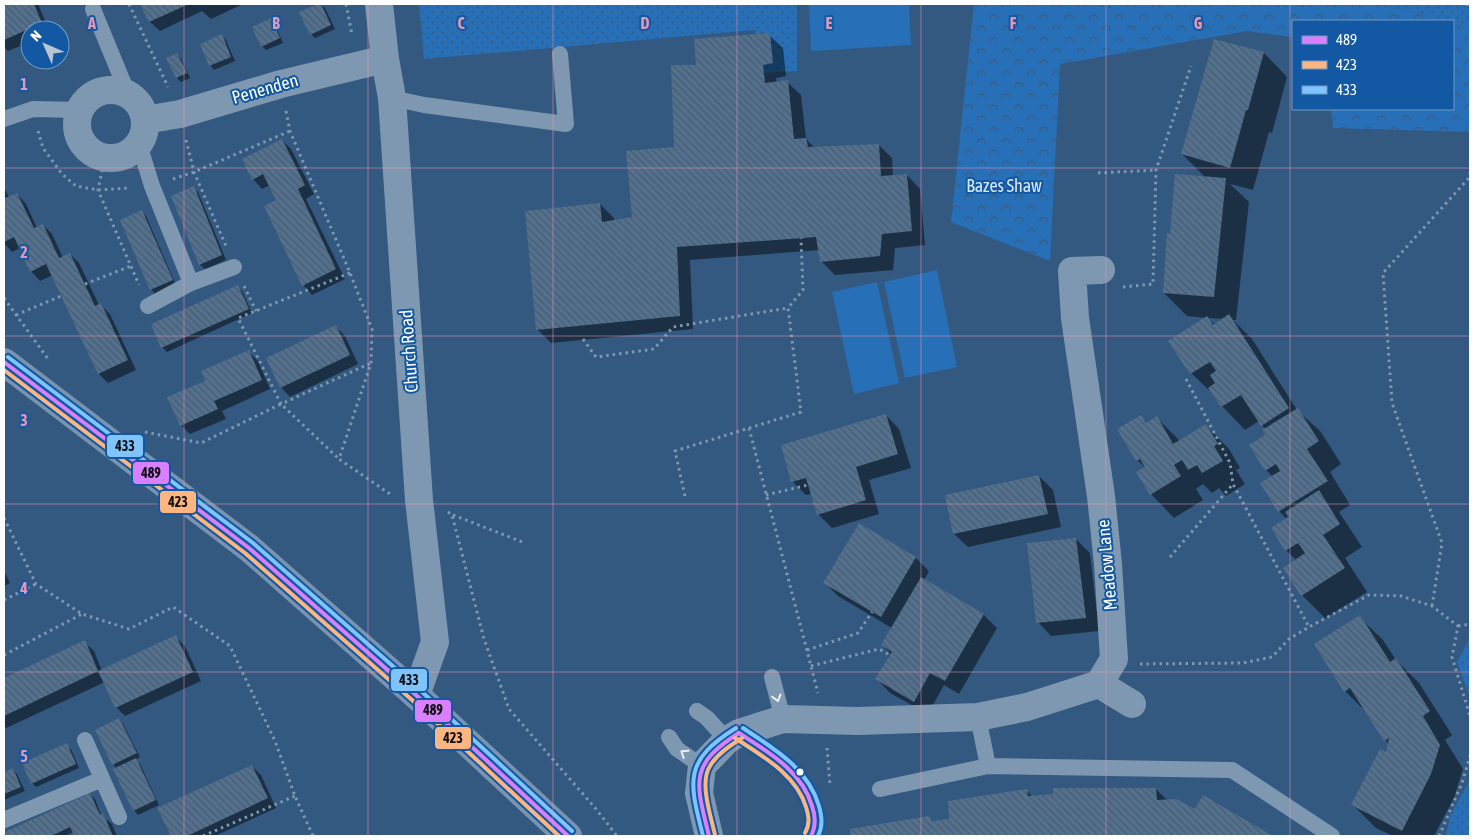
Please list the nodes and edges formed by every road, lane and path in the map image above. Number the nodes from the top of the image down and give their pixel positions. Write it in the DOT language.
graph roads {
  1 [pos="129,4"];
  2 [pos="379,4"];
  3 [pos="1466,4"];
  4 [pos="1470,6"];
  5 [pos="93,9"];
  6 [pos="560,54"];
  7 [pos="385,58"];
  8 [pos="1191,66"];
  9 [pos="128,94"];
  10 [pos="392,98"];
  11 [pos="80,110"];
  12 [pos="180,114"];
  13 [pos="4,119"];
  14 [pos="142,132"];
  15 [pos="105,157"];
  16 [pos="1156,170"];
  17 [pos="1098,173"];
  18 [pos="1470,173"];
  19 [pos="801,238"];
  20 [pos="131,266"];
  21 [pos="234,267"];
  22 [pos="350,273"];
  23 [pos="1109,278"];
  24 [pos="192,283"];
  25 [pos="85,284"];
  26 [pos="61,296"];
  27 [pos="4,298"];
  28 [pos="148,306"];
  29 [pos="788,308"];
  30 [pos="256,312"];
  31 [pos="16,315"];
  32 [pos="583,340"];
  33 [pos="4,362"];
  34 [pos="371,363"];
  35 [pos="53,365"];
  36 [pos="1186,379"];
  37 [pos="281,404"];
  38 [pos="138,426"];
  39 [pos="749,428"];
  40 [pos="340,459"];
  41 [pos="1233,484"];
  42 [pos="808,485"];
  43 [pos="766,495"];
  44 [pos="684,496"];
  45 [pos="452,515"];
  46 [pos="4,518"];
  47 [pos="525,543"];
  48 [pos="1170,557"];
  49 [pos="36,584"];
  50 [pos="4,600"];
  51 [pos="1432,606"];
  52 [pos="872,612"];
  53 [pos="82,614"];
  54 [pos="1470,624"];
  55 [pos="1458,626"];
  56 [pos="1309,627"];
  57 [pos="807,650"];
  58 [pos="4,655"];
  59 [pos="890,655"];
  60 [pos="1114,659"];
  61 [pos="811,666"];
  62 [pos="772,677"];
  63 [pos="1099,684"];
  64 [pos="416,695"];
  65 [pos="1132,704"];
  66 [pos="697,712"];
  67 [pos="1470,716"];
  68 [pos="978,717"];
  69 [pos="783,719"];
  70 [pos="824,720"];
  71 [pos="668,737"];
  72 [pos="733,737"];
  73 [pos="85,740"];
  74 [pos="1470,756"];
  75 [pos="702,766"];
  76 [pos="988,766"];
  77 [pos="102,779"];
  78 [pos="880,790"];
  79 [pos="831,793"];
  80 [pos="295,796"];
  81 [pos="119,816"];
  82 [pos="4,820"];
  83 [pos="203,836"];
  84 [pos="313,836"];
  85 [pos="568,836"];
  86 [pos="708,836"];
  87 [pos="811,836"];
  88 [pos="1332,836"];
  89 [pos="1439,836"];
  1 -- 12 [label="path"];
  2 -- 7 [label="street, Church Road"];
  3 -- 4 [label="path"];
  5 -- 9 [label="lane"];
  6 -- 10 [label="lane"];
  7 -- 10 [label="street, Church Road"];
  7 -- 12 [label="street, Penenden"];
  8 -- 16 [label="path"];
  9 -- 11 [label="street"];
  9 -- 14 [label="street"];
  10 -- 64 [label="street, Church Road"];
  11 -- 13 [label="lane"];
  11 -- 15 [label="street"];
  12 -- 14 [label="street, Penenden"];
  12 -- 21 [label="path"];
  14 -- 15 [label="street, Penenden"];
  14 -- 24 [label="lane"];
  15 -- 20 [label="path"];
  16 -- 17 [label="path"];
  16 -- 23 [label="path"];
  18 -- 51 [label="path"];
  19 -- 29 [label="path"];
  20 -- 25 [label="path"];
  20 -- 28 [label="path"];
  21 -- 24 [label="lane"];
  21 -- 30 [label="path"];
  22 -- 30 [label="path"];
  23 -- 60 [label="street, Meadow Lane"];
  24 -- 28 [label="lane"];
  26 -- 31 [label="path"];
  27 -- 31 [label="path"];
  29 -- 32 [label="path"];
  29 -- 39 [label="path"];
  30 -- 37 [label="path"];
  31 -- 35 [label="path"];
  33 -- 64 [label="street"];
  34 -- 37 [label="path"];
  36 -- 41 [label="path"];
  37 -- 38 [label="path"];
  37 -- 40 [label="path"];
  39 -- 43 [label="path"];
  39 -- 44 [label="path"];
  41 -- 48 [label="path"];
  41 -- 56 [label="path"];
  42 -- 43 [label="path"];
  43 -- 57 [label="path"];
  45 -- 47 [label="path"];
  46 -- 49 [label="path"];
  49 -- 50 [label="path"];
  49 -- 53 [label="path"];
  51 -- 55 [label="path"];
  51 -- 56 [label="path"];
  52 -- 57 [label="path"];
  53 -- 58 [label="path"];
  53 -- 80 [label="path"];
  54 -- 55 [label="path"];
  55 -- 67 [label="path"];
  56 -- 60 [label="path"];
  57 -- 61 [label="path"];
  59 -- 61 [label="path"];
  60 -- 63 [label="street"];
  61 -- 70 [label="path"];
  62 -- 69 [label="lane, one-way"];
  63 -- 65 [label="street"];
  63 -- 68 [label="street"];
  64 -- 85 [label="street"];
  66 -- 72 [label="lane"];
  68 -- 70 [label="street"];
  68 -- 76 [label="lane"];
  69 -- 70 [label="street"];
  69 -- 72 [label="street"];
  70 -- 79 [label="path"];
  75 -- 71 [label="lane, one-way"];
  72 -- 75 [label="street"];
  72 -- 87 [label="lane"];
  73 -- 77 [label="lane"];
  74 -- 89 [label="path"];
  75 -- 86 [label="street"];
  76 -- 78 [label="lane"];
  76 -- 88 [label="lane"];
  77 -- 81 [label="lane"];
  77 -- 82 [label="lane"];
  80 -- 83 [label="path"];
  80 -- 84 [label="path"];
}
